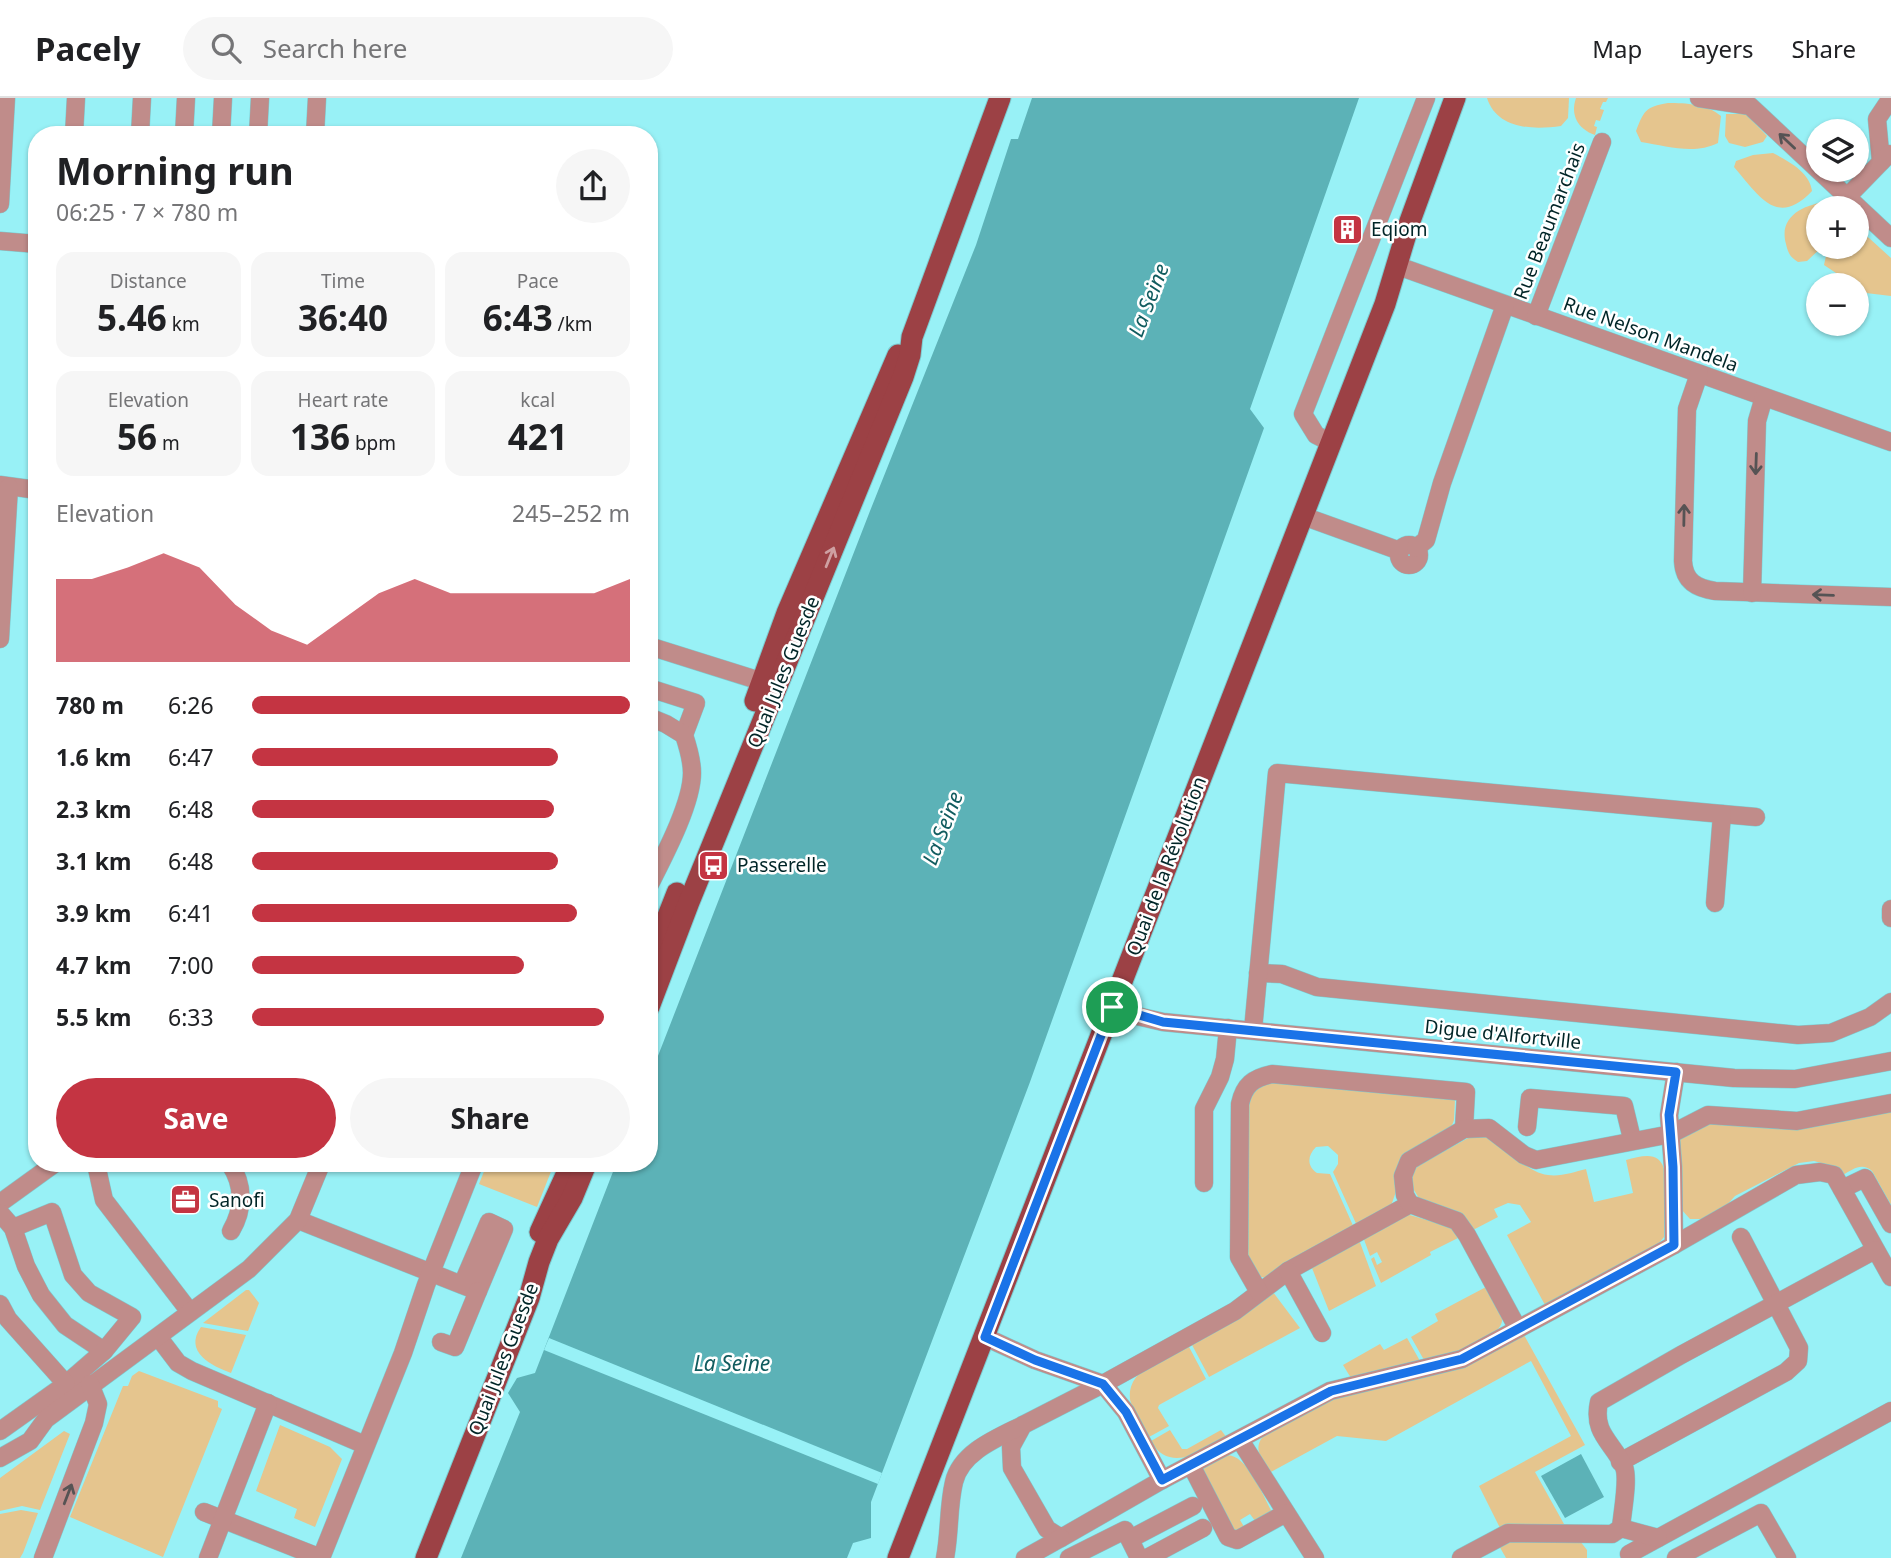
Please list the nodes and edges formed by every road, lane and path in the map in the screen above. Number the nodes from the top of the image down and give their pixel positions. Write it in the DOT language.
graph roads {
  1 [pos="6,98"];
  2 [pos="76,98"];
  3 [pos="142,98"];
  4 [pos="186,98"];
  5 [pos="223,98"];
  6 [pos="260,98"];
  7 [pos="317,98"];
  8 [pos="1000,98"];
  9 [pos="1426,98"];
  10 [pos="1455,98"];
  11 [pos="1466,98"];
  12 [pos="1699,98"];
  13 [pos="1728,100"];
  14 [pos="1884,100"];
  15 [pos="74,126"];
  16 [pos="140,126"];
  17 [pos="184,126"];
  18 [pos="221,126"];
  19 [pos="258,126"];
  20 [pos="315,126"];
  21 [pos="1602,142"];
  22 [pos="1886,157"];
  23 [pos="1846,196"];
  24 [pos="1848,196"];
  25 [pos="0,205"];
  26 [pos="1869,217"];
  27 [pos="1891,237"];
  28 [pos="0,241"];
  29 [pos="28,243"];
  30 [pos="1400,259"];
  31 [pos="1505,305"];
  32 [pos="1536,316"];
  33 [pos="1699,374"];
  34 [pos="1764,397"];
  35 [pos="1891,442"];
  36 [pos="1332,443"];
  37 [pos="5,486"];
  38 [pos="28,489"];
  39 [pos="1303,516"];
  40 [pos="1752,593"];
  41 [pos="1891,597"];
  42 [pos="0,639"];
  43 [pos="658,649"];
  44 [pos="770,684"];
  45 [pos="658,691"];
  46 [pos="658,721"];
  47 [pos="684,736"];
  48 [pos="1722,814"];
  49 [pos="1756,817"];
  50 [pos="658,869"];
  51 [pos="1715,903"];
  52 [pos="1891,909"];
  53 [pos="1891,918"];
  54 [pos="658,954"];
  55 [pos="1258,973"];
  56 [pos="1891,1002"];
  57 [pos="1112,1007"];
  58 [pos="1228,1028"];
  59 [pos="1253,1030"];
  60 [pos="1891,1061"];
  61 [pos="1676,1072"];
  62 [pos="1891,1103"];
  63 [pos="1527,1127"];
  64 [pos="1464,1129"];
  65 [pos="1671,1134"];
  66 [pos="1632,1139"];
  67 [pos="43,1172"];
  68 [pos="98,1172"];
  69 [pos="235,1172"];
  70 [pos="318,1172"];
  71 [pos="471,1172"];
  72 [pos="567,1172"];
  73 [pos="583,1172"];
  74 [pos="1204,1183"];
  75 [pos="1842,1189"];
  76 [pos="0,1203"];
  77 [pos="1410,1204"];
  78 [pos="0,1213"];
  79 [pos="298,1220"];
  80 [pos="1891,1224"];
  81 [pos="13,1228"];
  82 [pos="231,1231"];
  83 [pos="1741,1237"];
  84 [pos="1674,1245"];
  85 [pos="1875,1250"];
  86 [pos="1288,1271"];
  87 [pos="431,1272"];
  88 [pos="1891,1277"];
  89 [pos="1259,1292"];
  90 [pos="1777,1303"];
  91 [pos="0,1304"];
  92 [pos="190,1312"];
  93 [pos="1518,1329"];
  94 [pos="1321,1333"];
  95 [pos="985,1337"];
  96 [pos="159,1338"];
  97 [pos="441,1342"];
  98 [pos="104,1351"];
  99 [pos="66,1384"];
  100 [pos="90,1384"];
  101 [pos="1103,1384"];
  102 [pos="268,1404"];
  103 [pos="1891,1411"];
  104 [pos="1023,1425"];
  105 [pos="0,1431"];
  106 [pos="1240,1440"];
  107 [pos="365,1445"];
  108 [pos="0,1458"];
  109 [pos="1620,1462"];
  110 [pos="1191,1465"];
  111 [pos="1162,1480"];
  112 [pos="1193,1506"];
  113 [pos="204,1512"];
  114 [pos="1286,1513"];
  115 [pos="223,1520"];
  116 [pos="1203,1528"];
  117 [pos="1621,1528"];
  118 [pos="1061,1538"];
  119 [pos="1658,1538"];
  120 [pos="1130,1539"];
  121 [pos="1629,1554"];
  122 [pos="43,1558"];
  123 [pos="208,1558"];
  124 [pos="321,1558"];
  125 [pos="412,1558"];
  126 [pos="426,1558"];
  127 [pos="898,1558"];
  128 [pos="945,1558"];
  129 [pos="1025,1558"];
  130 [pos="1069,1558"];
  131 [pos="1139,1558"];
  132 [pos="1147,1558"];
  133 [pos="1315,1558"];
  134 [pos="1461,1558"];
  135 [pos="1676,1558"];
  136 [pos="1787,1558"];
  1 -- 25 [label="street"];
  2 -- 15 [label="street"];
  3 -- 16 [label="street"];
  4 -- 17 [label="street"];
  5 -- 18 [label="street"];
  6 -- 19 [label="street"];
  7 -- 20 [label="street"];
  8 -- 44 [label="main road, Quai Jules Guesde"];
  9 -- 36 [label="street"];
  10 -- 30 [label="main road, Quai de la Révolution"];
  11 -- 30 [label="main road, Quai de la Révolution"];
  12 -- 13 [label="street"];
  23 -- 13 [label="street, one-way"];
  14 -- 22 [label="street"];
  21 -- 32 [label="street, Rue Beaumarchais"];
  22 -- 24 [label="street"];
  26 -- 27 [label="street"];
  28 -- 29 [label="street"];
  30 -- 31 [label="street, Rue Nelson Mandela"];
  30 -- 36 [label="main road, Quai de la Révolution"];
  31 -- 32 [label="street, Rue Nelson Mandela"];
  31 -- 39 [label="street"];
  32 -- 33 [label="street, Rue Nelson Mandela"];
  33 -- 34 [label="street, Rue Nelson Mandela"];
  40 -- 33 [label="street, one-way"];
  34 -- 35 [label="street, Rue Nelson Mandela"];
  34 -- 40 [label="street, one-way"];
  36 -- 39 [label="main road, Quai de la Révolution"];
  37 -- 38 [label="street"];
  37 -- 42 [label="street"];
  39 -- 57 [label="main road, Quai de la Révolution"];
  41 -- 40 [label="street, one-way"];
  43 -- 44 [label="street"];
  44 -- 54 [label="main road, Quai Jules Guesde"];
  45 -- 47 [label="street"];
  46 -- 47 [label="street"];
  47 -- 50 [label="street"];
  48 -- 49 [label="street"];
  48 -- 51 [label="street"];
  48 -- 55 [label="street"];
  52 -- 53 [label="street"];
  55 -- 56 [label="street"];
  55 -- 59 [label="street"];
  57 -- 58 [label="street, Digue d'Alfortville"];
  57 -- 95 [label="main road, Quai de la Révolution"];
  58 -- 59 [label="street, Digue d'Alfortville"];
  58 -- 74 [label="street"];
  59 -- 61 [label="street, Digue d'Alfortville"];
  60 -- 61 [label="street, Digue d'Alfortville"];
  61 -- 65 [label="street"];
  62 -- 65 [label="street"];
  63 -- 66 [label="street"];
  64 -- 66 [label="street"];
  64 -- 77 [label="street"];
  64 -- 89 [label="street"];
  65 -- 66 [label="street"];
  65 -- 84 [label="street"];
  67 -- 76 [label="street"];
  68 -- 92 [label="street"];
  69 -- 82 [label="street"];
  70 -- 79 [label="street"];
  71 -- 87 [label="street"];
  72 -- 125 [label="main road, Quai Jules Guesde"];
  73 -- 126 [label="main road, Quai Jules Guesde"];
  75 -- 80 [label="street"];
  75 -- 84 [label="street"];
  75 -- 85 [label="street"];
  77 -- 86 [label="street"];
  77 -- 93 [label="street"];
  78 -- 81 [label="street"];
  79 -- 87 [label="street"];
  79 -- 92 [label="street"];
  81 -- 98 [label="street"];
  81 -- 98 [label="street"];
  83 -- 90 [label="street"];
  84 -- 93 [label="street"];
  85 -- 88 [label="street"];
  85 -- 90 [label="street"];
  86 -- 89 [label="street"];
  86 -- 94 [label="street"];
  87 -- 97 [label="street"];
  87 -- 107 [label="street"];
  89 -- 101 [label="street"];
  90 -- 109 [label="street"];
  90 -- 109 [label="street"];
  91 -- 99 [label="street"];
  92 -- 96 [label="street"];
  93 -- 106 [label="street"];
  95 -- 101 [label="street"];
  95 -- 127 [label="main road, Quai de la Révolution"];
  96 -- 100 [label="street"];
  96 -- 102 [label="street"];
  98 -- 99 [label="street"];
  99 -- 105 [label="street"];
  100 -- 108 [label="street"];
  122 -- 100 [label="street, one-way"];
  101 -- 104 [label="street"];
  101 -- 111 [label="street"];
  102 -- 107 [label="street"];
  102 -- 115 [label="street"];
  103 -- 119 [label="street"];
  104 -- 118 [label="street"];
  104 -- 128 [label="street"];
  106 -- 110 [label="street"];
  106 -- 114 [label="street"];
  107 -- 124 [label="street"];
  109 -- 117 [label="street"];
  110 -- 111 [label="street"];
  110 -- 114 [label="street"];
  111 -- 118 [label="street"];
  112 -- 120 [label="street"];
  113 -- 115 [label="street"];
  114 -- 133 [label="street"];
  115 -- 123 [label="street"];
  115 -- 124 [label="street"];
  116 -- 132 [label="street"];
  117 -- 119 [label="street"];
  117 -- 134 [label="street"];
  118 -- 129 [label="street"];
  119 -- 121 [label="street"];
  120 -- 130 [label="street"];
  120 -- 131 [label="street"];
  135 -- 136 [label="street"];
}
